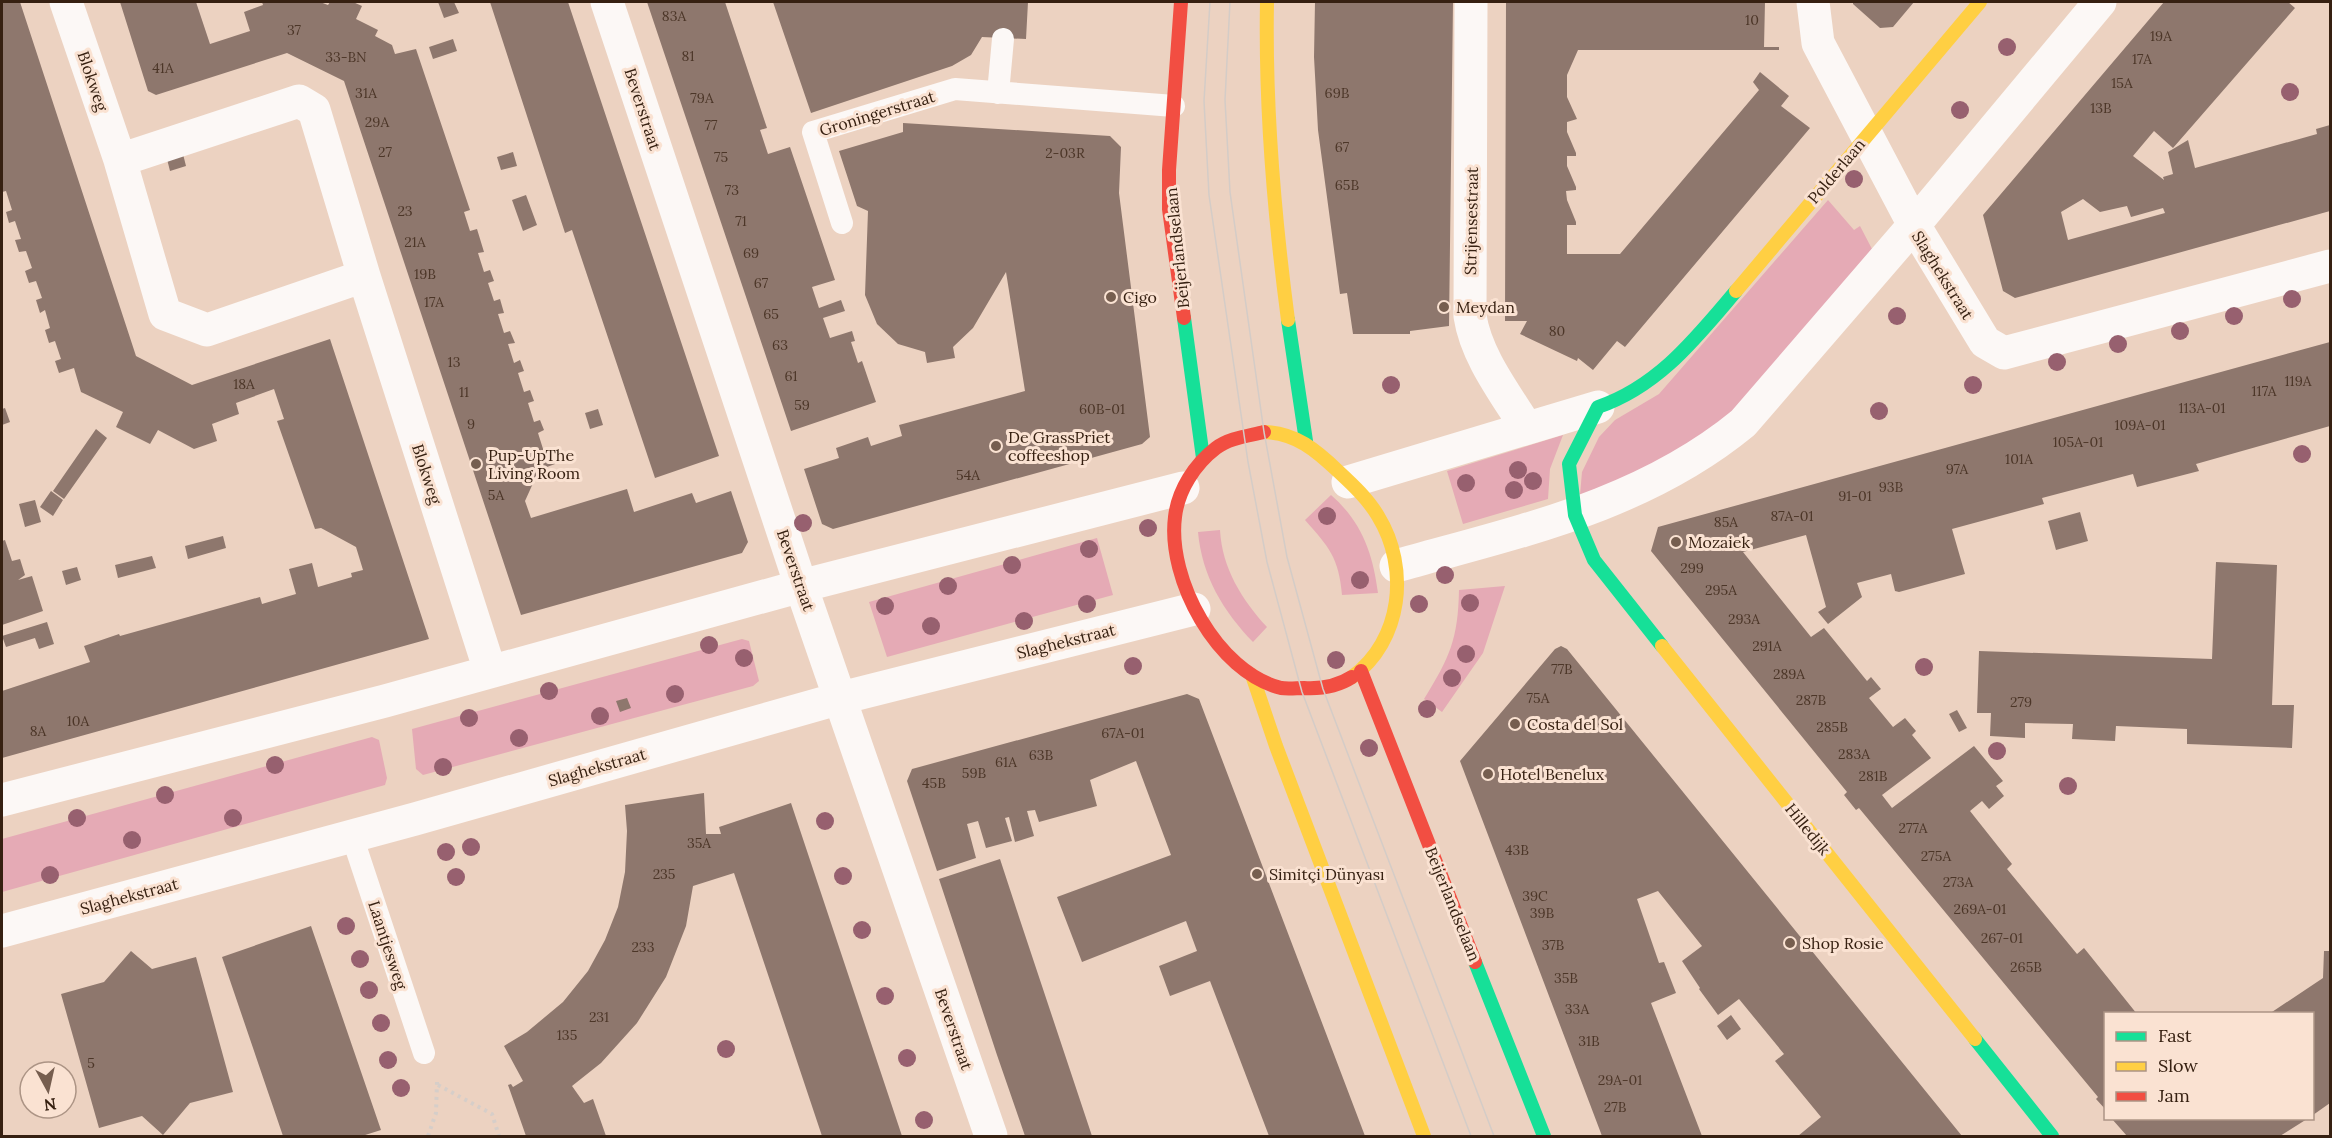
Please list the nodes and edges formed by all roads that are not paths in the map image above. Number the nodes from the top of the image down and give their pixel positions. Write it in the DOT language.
graph roads {
  1 [pos="66,2"];
  2 [pos="607,2"];
  3 [pos="1181,2"];
  4 [pos="1267,2"];
  5 [pos="1471,2"];
  6 [pos="1813,2"];
  7 [pos="1980,2"];
  8 [pos="2100,2"];
  9 [pos="1003,39"];
  10 [pos="998,93"];
  11 [pos="1174,106"];
  12 [pos="1866,134"];
  13 [pos="120,160"];
  14 [pos="842,223"];
  15 [pos="1914,225"];
  16 [pos="2331,266"];
  17 [pos="364,276"];
  18 [pos="1598,407"];
  19 [pos="1526,427"];
  20 [pos="1306,441"];
  21 [pos="1203,458"];
  22 [pos="1348,482"];
  23 [pos="1183,488"];
  24 [pos="1575,515"];
  25 [pos="1396,566"];
  26 [pos="801,586"];
  27 [pos="1194,609"];
  28 [pos="490,671"];
  29 [pos="1361,671"];
  30 [pos="1252,675"];
  31 [pos="841,698"];
  32 [pos="2,800"];
  33 [pos="352,836"];
  34 [pos="2,931"];
  35 [pos="424,1053"];
  36 [pos="991,1137"];
  37 [pos="1424,1137"];
  38 [pos="1544,1137"];
  39 [pos="2052,1137"];
  1 -- 13 [label="street, Blokweg"];
  2 -- 26 [label="street, Beverstraat"];
  3 -- 11 [label="street, Beijerlandselaan"];
  4 -- 20 [label="street"];
  5 -- 19 [label="street, Strijensestraat"];
  6 -- 12 [label="street"];
  7 -- 12 [label="street, Polderlaan"];
  8 -- 15 [label="street"];
  9 -- 10 [label="lane"];
  10 -- 11 [label="lane, Groningerstraat"];
  10 -- 14 [label="lane, Groningerstraat"];
  11 -- 21 [label="street, Beijerlandselaan"];
  12 -- 15 [label="street"];
  12 -- 18 [label="street, Polderlaan"];
  13 -- 17 [label="street, Blokweg"];
  13 -- 17 [label="street, Blokweg"];
  15 -- 16 [label="street, Slaghekstraat"];
  15 -- 24 [label="street, Slaghekstraat"];
  17 -- 28 [label="street, Blokweg"];
  18 -- 19 [label="street"];
  18 -- 24 [label="street"];
  19 -- 22 [label="street"];
  20 -- 21 [label="street"];
  20 -- 22 [label="street"];
  21 -- 23 [label="street"];
  22 -- 25 [label="street"];
  23 -- 26 [label="street"];
  23 -- 27 [label="street"];
  24 -- 25 [label="street, Slaghekstraat"];
  24 -- 39 [label="street, Hilledijk"];
  25 -- 29 [label="street"];
  26 -- 28 [label="street"];
  26 -- 31 [label="street, Beverstraat"];
  27 -- 30 [label="street"];
  27 -- 31 [label="street, Slaghekstraat"];
  28 -- 32 [label="street"];
  29 -- 30 [label="street"];
  29 -- 38 [label="street, Beijerlandselaan"];
  30 -- 37 [label="street"];
  31 -- 33 [label="street, Slaghekstraat"];
  31 -- 36 [label="street, Beverstraat"];
  33 -- 34 [label="street, Slaghekstraat"];
  33 -- 35 [label="lane, Laantjesweg"];
}
